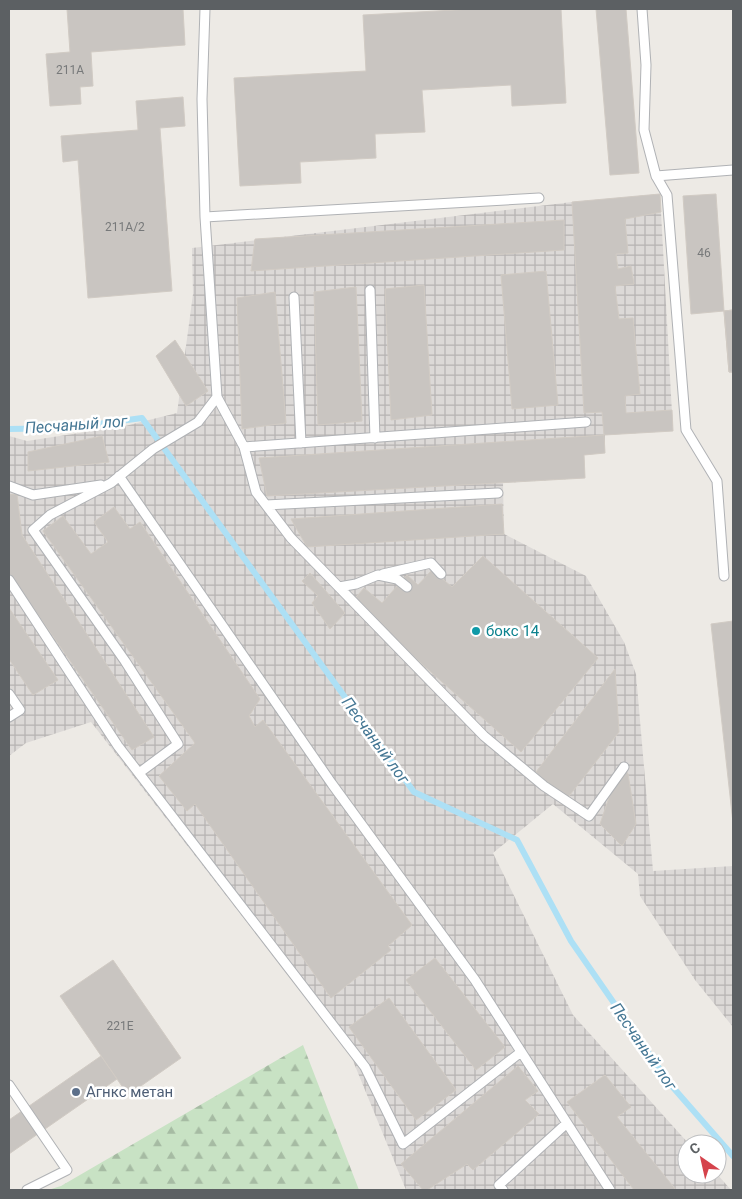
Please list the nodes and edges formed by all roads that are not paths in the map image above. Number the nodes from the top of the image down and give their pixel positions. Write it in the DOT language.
graph roads {
  1 [pos="205,9"];
  2 [pos="642,9"];
  3 [pos="733,170"];
  4 [pos="656,176"];
  5 [pos="539,198"];
  6 [pos="205,217"];
  7 [pos="370,290"];
  8 [pos="294,297"];
  9 [pos="217,397"];
  10 [pos="586,422"];
  11 [pos="375,438"];
  12 [pos="301,443"];
  13 [pos="244,447"];
  14 [pos="119,476"];
  15 [pos="111,483"];
  16 [pos="9,486"];
  17 [pos="498,493"];
  18 [pos="266,505"];
  19 [pos="441,574"];
  20 [pos="378,575"];
  21 [pos="724,576"];
  22 [pos="9,580"];
  23 [pos="339,587"];
  24 [pos="407,587"];
  25 [pos="9,694"];
  26 [pos="9,717"];
  27 [pos="624,767"];
  28 [pos="139,773"];
  29 [pos="521,1052"];
  30 [pos="9,1085"];
  31 [pos="567,1123"];
  32 [pos="28,1190"];
  33 [pos="503,1190"];
  34 [pos="610,1190"];
  1 -- 6 [label="lane"];
  2 -- 4 [label="lane"];
  3 -- 4 [label="lane"];
  4 -- 21 [label="lane"];
  5 -- 6 [label="lane"];
  6 -- 9 [label="lane"];
  7 -- 11 [label="lane"];
  8 -- 12 [label="lane"];
  9 -- 13 [label="lane"];
  9 -- 14 [label="lane"];
  10 -- 11 [label="lane"];
  11 -- 12 [label="lane"];
  12 -- 13 [label="lane"];
  13 -- 18 [label="lane"];
  14 -- 15 [label="lane"];
  14 -- 29 [label="lane"];
  15 -- 16 [label="lane"];
  15 -- 28 [label="lane"];
  17 -- 18 [label="lane"];
  18 -- 23 [label="lane"];
  19 -- 20 [label="lane"];
  20 -- 23 [label="lane"];
  20 -- 24 [label="lane"];
  22 -- 28 [label="lane"];
  23 -- 27 [label="lane"];
  25 -- 26 [label="lane"];
  28 -- 29 [label="lane"];
  29 -- 31 [label="lane"];
  30 -- 32 [label="lane"];
  31 -- 33 [label="lane"];
  31 -- 34 [label="lane"];
}
